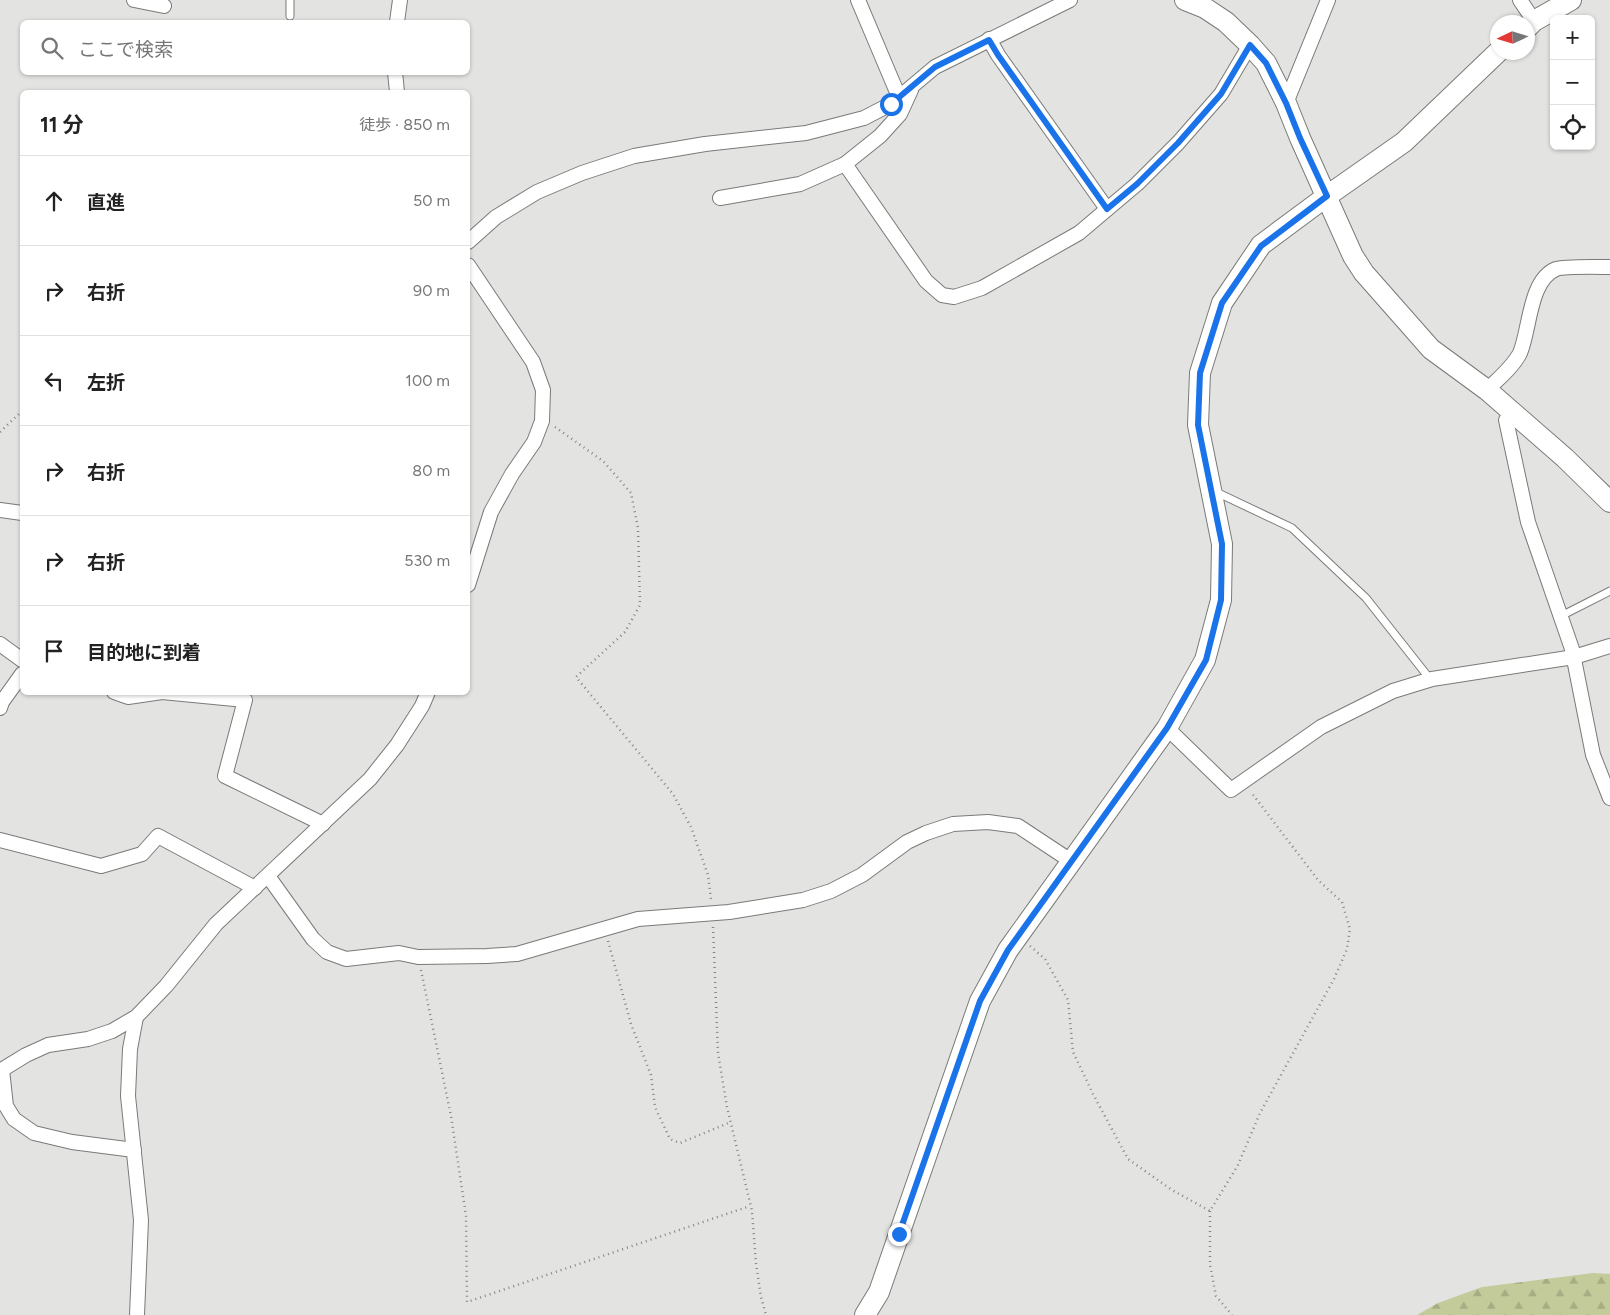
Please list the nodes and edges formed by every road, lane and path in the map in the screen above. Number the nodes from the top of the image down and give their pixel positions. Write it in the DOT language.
graph roads {
  1 [pos="134,0"];
  2 [pos="290,0"];
  3 [pos="400,0"];
  4 [pos="858,0"];
  5 [pos="1070,0"];
  6 [pos="1185,0"];
  7 [pos="1328,0"];
  8 [pos="1520,0"];
  9 [pos="1570,0"];
  10 [pos="164,6"];
  11 [pos="1527,15"];
  12 [pos="290,16"];
  13 [pos="398,20"];
  14 [pos="1535,22"];
  15 [pos="989,40"];
  16 [pos="1250,45"];
  17 [pos="1490,60"];
  18 [pos="395,75"];
  19 [pos="912,86"];
  20 [pos="397,90"];
  21 [pos="899,97"];
  22 [pos="1286,103"];
  23 [pos="845,164"];
  24 [pos="1327,196"];
  25 [pos="720,198"];
  26 [pos="1107,209"];
  27 [pos="470,240"];
  28 [pos="470,267"];
  29 [pos="1610,267"];
  30 [pos="1486,390"];
  31 [pos="20,413"];
  32 [pos="1511,413"];
  33 [pos="542,416"];
  34 [pos="0,432"];
  35 [pos="1210,490"];
  36 [pos="1610,502"];
  37 [pos="0,510"];
  38 [pos="20,513"];
  39 [pos="472,557"];
  40 [pos="470,571"];
  41 [pos="1610,591"];
  42 [pos="1561,616"];
  43 [pos="0,644"];
  44 [pos="1610,646"];
  45 [pos="1574,657"];
  46 [pos="20,659"];
  47 [pos="20,677"];
  48 [pos="1430,679"];
  49 [pos="122,695"];
  50 [pos="142,695"];
  51 [pos="194,695"];
  52 [pos="427,695"];
  53 [pos="0,708"];
  54 [pos="1167,728"];
  55 [pos="1243,781"];
  56 [pos="1610,798"];
  57 [pos="323,824"];
  58 [pos="0,840"];
  59 [pos="1071,860"];
  60 [pos="268,876"];
  61 [pos="255,888"];
  62 [pos="713,913"];
  63 [pos="605,928"];
  64 [pos="1018,935"];
  65 [pos="418,957"];
  66 [pos="136,1017"];
  67 [pos="1,1070"];
  68 [pos="731,1122"];
  69 [pos="134,1150"];
  70 [pos="750,1206"];
  71 [pos="1210,1211"];
  72 [pos="136,1315"];
  73 [pos="766,1315"];
  74 [pos="865,1315"];
  75 [pos="1232,1315"];
  1 -- 10 [label="street"];
  2 -- 12 [label="lane"];
  3 -- 13 [label="street"];
  4 -- 21 [label="street"];
  5 -- 15 [label="street"];
  6 -- 16 [label="street"];
  7 -- 22 [label="street"];
  8 -- 11 [label="street"];
  9 -- 14 [label="street"];
  15 -- 19 [label="street"];
  15 -- 26 [label="street"];
  16 -- 22 [label="street"];
  16 -- 26 [label="street"];
  17 -- 24 [label="street"];
  18 -- 20 [label="street"];
  19 -- 21 [label="street"];
  19 -- 23 [label="street"];
  21 -- 27 [label="street"];
  22 -- 24 [label="street"];
  23 -- 25 [label="street"];
  23 -- 26 [label="street"];
  24 -- 30 [label="street"];
  24 -- 35 [label="street"];
  28 -- 33 [label="street"];
  29 -- 30 [label="street"];
  30 -- 32 [label="street"];
  31 -- 34 [label="path"];
  32 -- 36 [label="street"];
  32 -- 42 [label="street"];
  33 -- 39 [label="street"];
  33 -- 62 [label="path"];
  35 -- 48 [label="lane"];
  35 -- 54 [label="street"];
  37 -- 38 [label="street"];
  39 -- 40 [label="street"];
  41 -- 42 [label="lane"];
  42 -- 45 [label="street"];
  43 -- 46 [label="street"];
  44 -- 45 [label="street"];
  45 -- 48 [label="street"];
  45 -- 56 [label="street"];
  47 -- 53 [label="street"];
  48 -- 55 [label="street"];
  49 -- 50 [label="street"];
  51 -- 57 [label="street"];
  52 -- 57 [label="street"];
  54 -- 55 [label="street"];
  54 -- 59 [label="street"];
  55 -- 71 [label="path"];
  57 -- 60 [label="street"];
  58 -- 61 [label="street"];
  59 -- 62 [label="street"];
  59 -- 64 [label="street"];
  60 -- 61 [label="street"];
  60 -- 65 [label="street"];
  61 -- 66 [label="street"];
  62 -- 63 [label="street"];
  62 -- 68 [label="path"];
  63 -- 65 [label="street"];
  63 -- 68 [label="path"];
  64 -- 71 [label="path"];
  64 -- 74 [label="street"];
  65 -- 70 [label="path"];
  66 -- 67 [label="street"];
  66 -- 69 [label="street"];
  67 -- 69 [label="street"];
  68 -- 70 [label="path"];
  69 -- 72 [label="street"];
  70 -- 73 [label="path"];
  71 -- 75 [label="path"];
}
